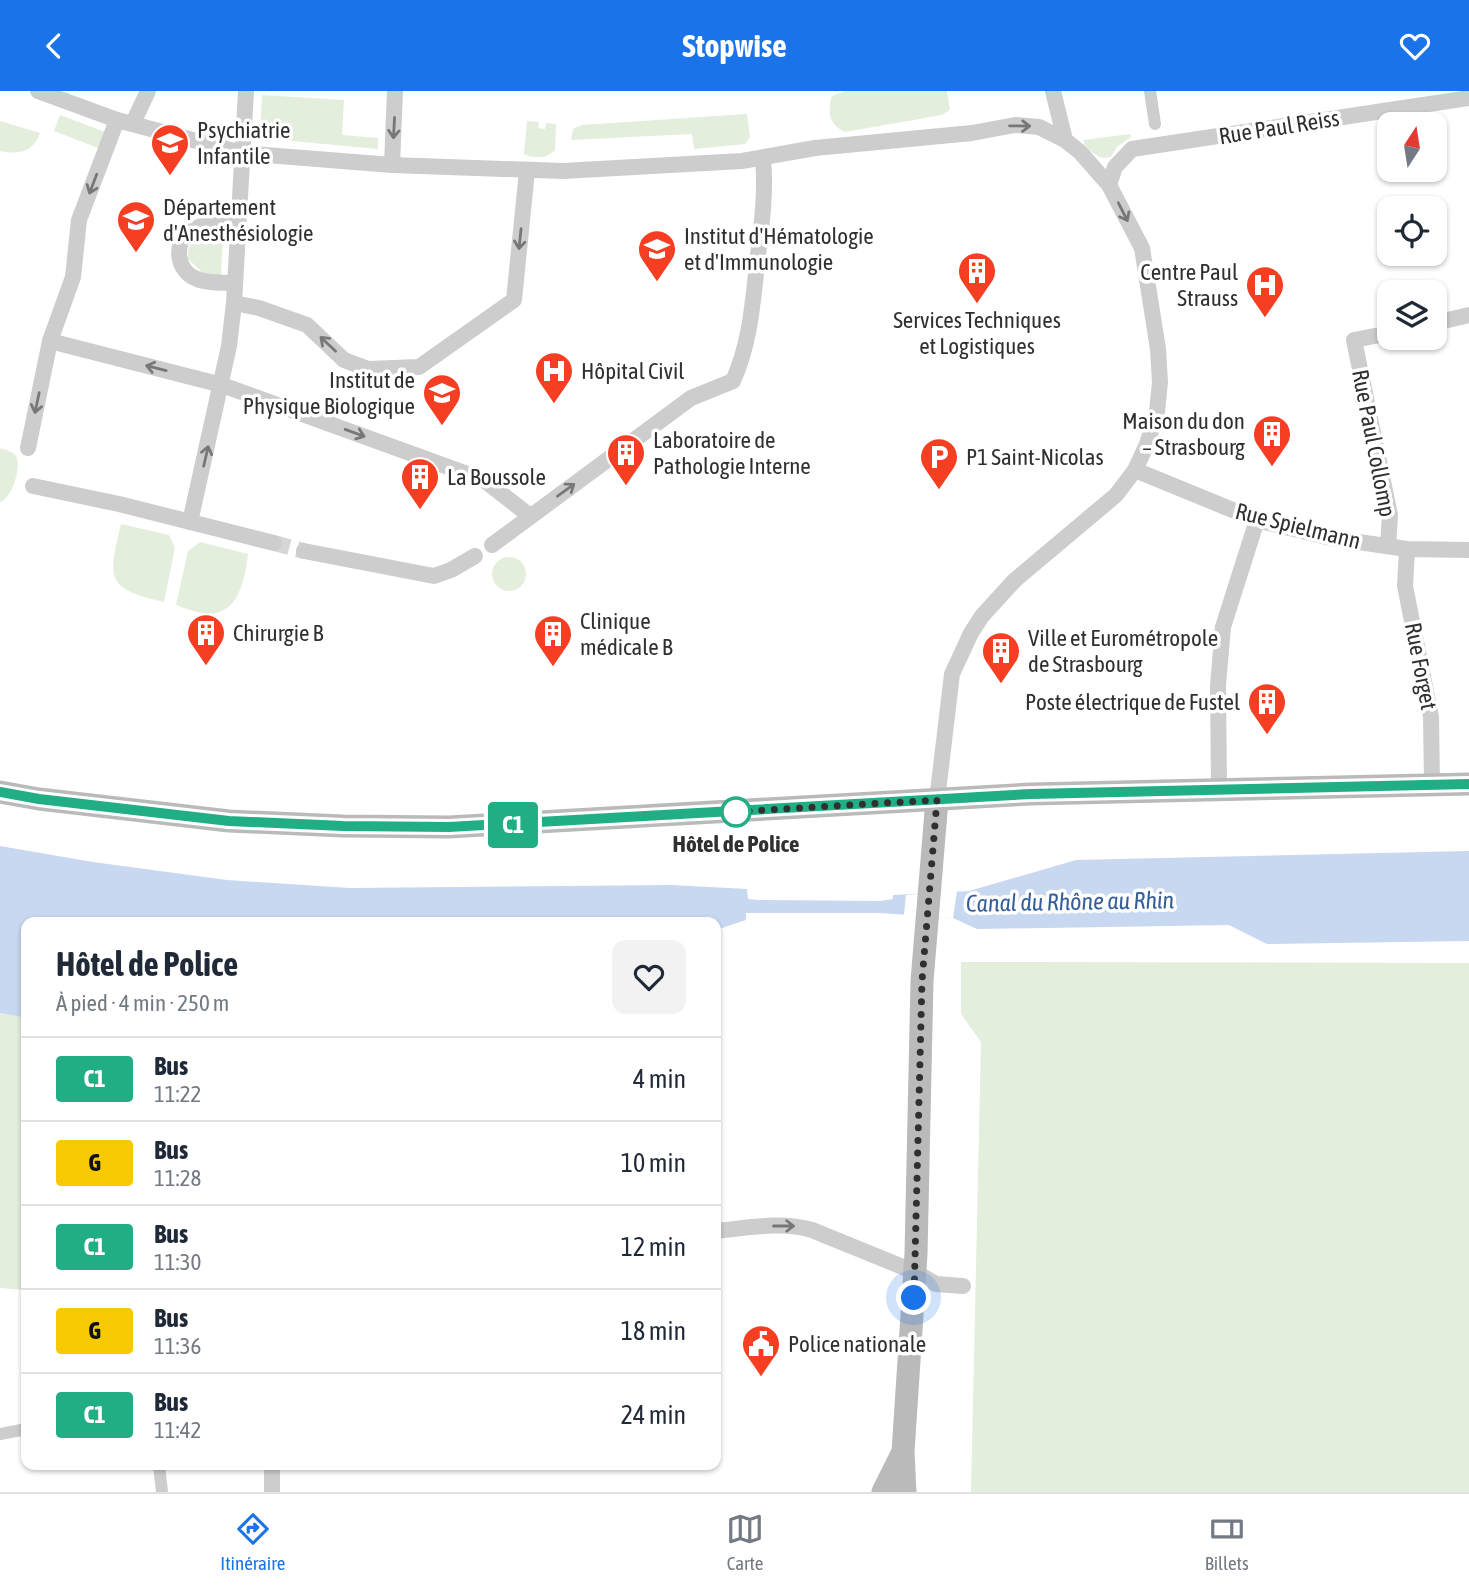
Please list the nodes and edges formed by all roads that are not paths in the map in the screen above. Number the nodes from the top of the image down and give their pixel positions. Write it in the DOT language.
graph roads {
  1 [pos="38,91"];
  2 [pos="148,91"];
  3 [pos="246,91"];
  4 [pos="395,91"];
  5 [pos="1053,91"];
  6 [pos="1150,91"];
  7 [pos="1469,98"];
  8 [pos="125,122"];
  9 [pos="1155,124"];
  10 [pos="1065,141"];
  11 [pos="242,153"];
  12 [pos="763,159"];
  13 [pos="392,165"];
  14 [pos="527,171"];
  15 [pos="1109,185"];
  16 [pos="238,224"];
  17 [pos="235,283"];
  18 [pos="234,303"];
  19 [pos="1469,315"];
  20 [pos="1447,320"];
  21 [pos="1377,336"];
  22 [pos="50,341"];
  23 [pos="222,385"];
  24 [pos="27,448"];
  25 [pos="1135,470"];
  26 [pos="33,485"];
  27 [pos="530,516"];
  28 [pos="1257,520"];
  29 [pos="190,522"];
  30 [pos="274,543"];
  31 [pos="492,545"];
  32 [pos="1388,546"];
  33 [pos="1407,549"];
  34 [pos="1469,550"];
  35 [pos="304,551"];
  36 [pos="475,556"];
  37 [pos="1432,783"];
  38 [pos="1469,784"];
  39 [pos="1219,788"];
  40 [pos="0,792"];
  41 [pos="937,800"];
  42 [pos="721,1231"];
  43 [pos="915,1272"];
  44 [pos="963,1286"];
  45 [pos="21,1430"];
  46 [pos="0,1434"];
  47 [pos="903,1452"];
  48 [pos="160,1470"];
  49 [pos="272,1470"];
  50 [pos="162,1492"];
  51 [pos="272,1492"];
  52 [pos="883,1492"];
  53 [pos="905,1492"];
  1 -- 8 [label="street"];
  2 -- 8 [label="street"];
  3 -- 11 [label="street"];
  4 -- 13 [label="street, one-way"];
  5 -- 10 [label="street"];
  6 -- 9 [label="street"];
  7 -- 15 [label="street, Rue Paul Reiss"];
  8 -- 11 [label="street"];
  8 -- 22 [label="street, one-way"];
  12 -- 10 [label="street, one-way"];
  10 -- 15 [label="street"];
  11 -- 13 [label="street"];
  11 -- 16 [label="street"];
  12 -- 14 [label="street"];
  27 -- 12 [label="street, one-way"];
  13 -- 14 [label="street"];
  14 -- 18 [label="street, one-way"];
  15 -- 25 [label="street, one-way"];
  16 -- 17 [label="street"];
  16 -- 17 [label="street"];
  17 -- 18 [label="street"];
  18 -- 23 [label="street"];
  19 -- 20 [label="street"];
  21 -- 32 [label="street, Rue Paul Collomp"];
  23 -- 22 [label="street, one-way"];
  22 -- 24 [label="street, one-way"];
  23 -- 27 [label="street, one-way"];
  29 -- 23 [label="street, one-way"];
  25 -- 28 [label="street, Rue Spielmann"];
  25 -- 41 [label="street"];
  26 -- 29 [label="street"];
  27 -- 31 [label="street"];
  28 -- 32 [label="street, Rue Spielmann"];
  28 -- 39 [label="street"];
  29 -- 30 [label="street"];
  32 -- 33 [label="street, Rue Spielmann"];
  33 -- 34 [label="street, Rue Spielmann"];
  33 -- 37 [label="street, Rue Forget"];
  35 -- 36 [label="street"];
  37 -- 38 [label="main road"];
  37 -- 39 [label="main road"];
  39 -- 41 [label="main road"];
  40 -- 41 [label="main road"];
  41 -- 43 [label="main road"];
  42 -- 43 [label="street, one-way"];
  43 -- 44 [label="street"];
  43 -- 47 [label="main road"];
  45 -- 46 [label="street"];
  47 -- 52 [label="main road"];
  47 -- 53 [label="main road"];
  48 -- 50 [label="street"];
  49 -- 51 [label="street"];
}
